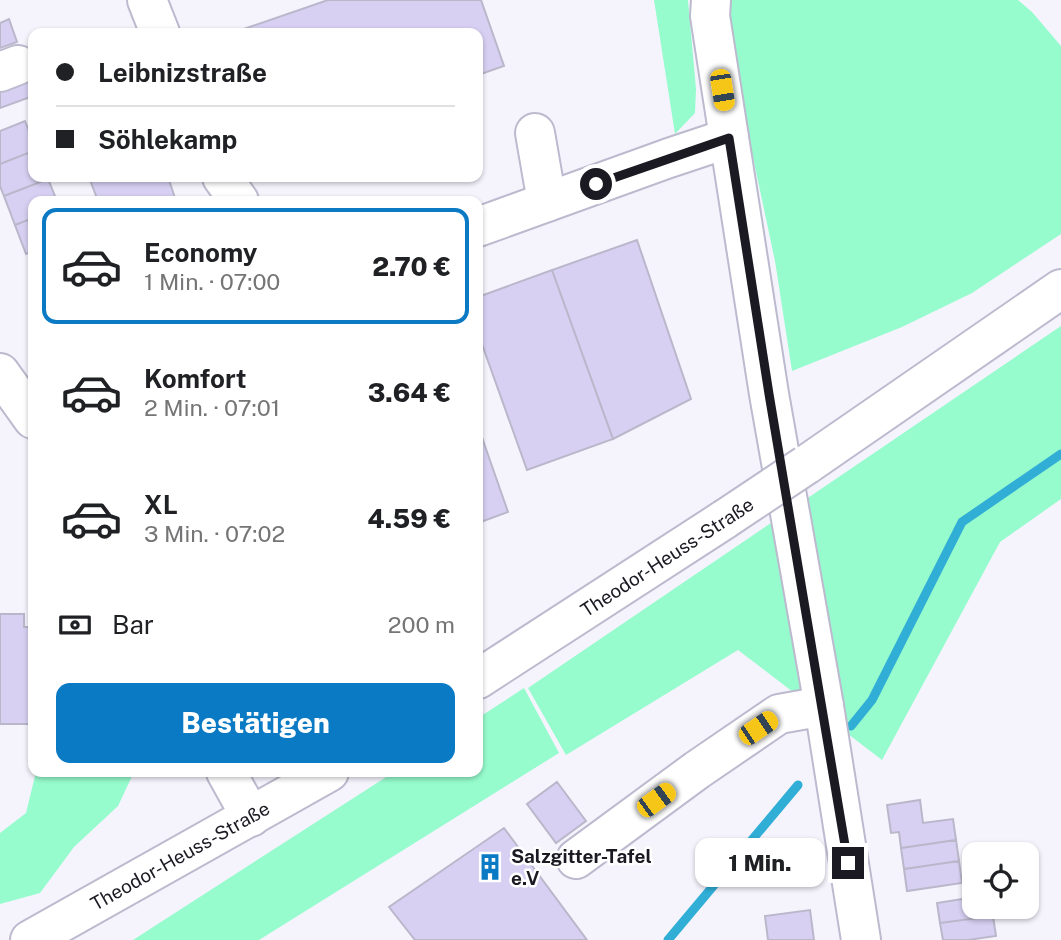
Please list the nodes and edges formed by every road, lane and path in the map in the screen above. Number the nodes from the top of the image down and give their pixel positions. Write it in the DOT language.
graph roads {
  1 [pos="147,0"];
  2 [pos="711,0"];
  3 [pos="158,28"];
  4 [pos="535,133"];
  5 [pos="729,138"];
  6 [pos="547,202"];
  7 [pos="483,225"];
  8 [pos="1061,289"];
  9 [pos="0,373"];
  10 [pos="28,412"];
  11 [pos="483,676"];
  12 [pos="824,706"];
  13 [pos="229,777"];
  14 [pos="308,777"];
  15 [pos="251,817"];
  16 [pos="576,859"];
  17 [pos="30,940"];
  18 [pos="861,940"];
  1 -- 3 [label="street"];
  2 -- 5 [label="street"];
  4 -- 6 [label="street"];
  5 -- 6 [label="street"];
  5 -- 12 [label="street"];
  6 -- 7 [label="street"];
  8 -- 11 [label="street, Theodor-Heuss-Straße, bridge"];
  9 -- 10 [label="street"];
  12 -- 16 [label="street"];
  12 -- 18 [label="street"];
  13 -- 15 [label="street"];
  14 -- 15 [label="street, Theodor-Heuss-Straße"];
  15 -- 17 [label="street, Theodor-Heuss-Straße"];
}
